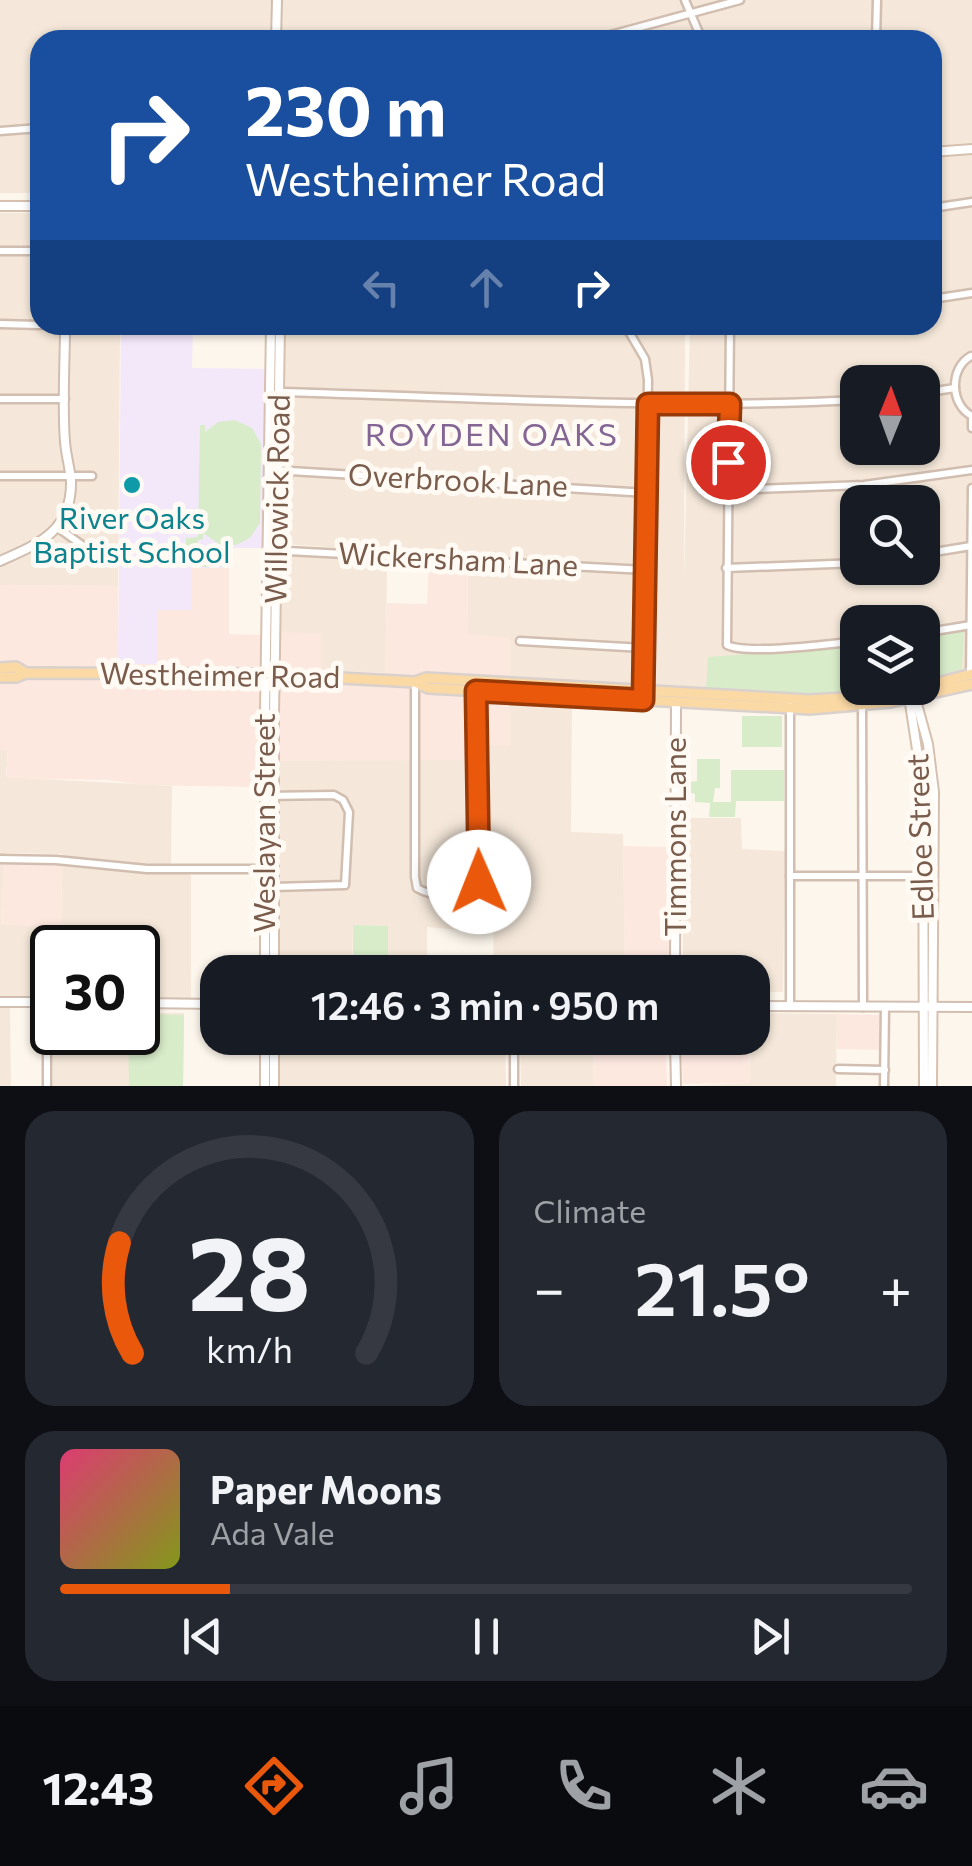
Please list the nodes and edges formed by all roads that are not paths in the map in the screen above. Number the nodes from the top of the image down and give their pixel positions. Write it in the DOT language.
graph roads {
  1 [pos="276,0"];
  2 [pos="685,0"];
  3 [pos="740,0"];
  4 [pos="877,0"];
  5 [pos="691,13"];
  6 [pos="276,30"];
  7 [pos="629,30"];
  8 [pos="698,30"];
  9 [pos="876,30"];
  10 [pos="30,129"];
  11 [pos="0,131"];
  12 [pos="972,149"];
  13 [pos="942,151"];
  14 [pos="972,202"];
  15 [pos="0,206"];
  16 [pos="30,206"];
  17 [pos="942,206"];
  18 [pos="0,251"];
  19 [pos="30,251"];
  20 [pos="972,293"];
  21 [pos="942,298"];
  22 [pos="0,324"];
  23 [pos="30,324"];
  24 [pos="65,335"];
  25 [pos="272,335"];
  26 [pos="279,335"];
  27 [pos="631,335"];
  28 [pos="730,335"];
  29 [pos="972,344"];
  30 [pos="972,357"];
  31 [pos="955,388"];
  32 [pos="940,390"];
  33 [pos="273,394"];
  34 [pos="0,399"];
  35 [pos="64,399"];
  36 [pos="840,401"];
  37 [pos="648,404"];
  38 [pos="730,404"];
  39 [pos="972,416"];
  40 [pos="972,428"];
  41 [pos="274,470"];
  42 [pos="972,470"];
  43 [pos="0,476"];
  44 [pos="71,476"];
  45 [pos="92,476"];
  46 [pos="972,488"];
  47 [pos="728,490"];
  48 [pos="647,493"];
  49 [pos="57,527"];
  50 [pos="971,546"];
  51 [pos="86,548"];
  52 [pos="274,550"];
  53 [pos="940,551"];
  54 [pos="0,562"];
  55 [pos="840,563"];
  56 [pos="726,568"];
  57 [pos="646,570"];
  58 [pos="971,625"];
  59 [pos="940,630"];
  60 [pos="520,641"];
  61 [pos="840,641"];
  62 [pos="644,648"];
  63 [pos="0,668"];
  64 [pos="26,672"];
  65 [pos="271,674"];
  66 [pos="0,677"];
  67 [pos="971,679"];
  68 [pos="415,682"];
  69 [pos="476,686"];
  70 [pos="940,686"];
  71 [pos="694,694"];
  72 [pos="643,696"];
  73 [pos="732,701"];
  74 [pos="676,702"];
  75 [pos="840,702"];
  76 [pos="791,704"];
  77 [pos="862,705"];
  78 [pos="917,705"];
  79 [pos="269,796"];
  80 [pos="0,860"];
  81 [pos="269,869"];
  82 [pos="790,876"];
  83 [pos="863,876"];
  84 [pos="929,876"];
  85 [pos="274,887"];
  86 [pos="266,955"];
  87 [pos="274,955"];
  88 [pos="676,955"];
  89 [pos="0,1002"];
  90 [pos="30,1002"];
  91 [pos="160,1003"];
  92 [pos="200,1004"];
  93 [pos="770,1006"];
  94 [pos="790,1006"];
  95 [pos="863,1006"];
  96 [pos="886,1007"];
  97 [pos="928,1007"];
  98 [pos="972,1007"];
  99 [pos="48,1055"];
  100 [pos="265,1055"];
  101 [pos="274,1055"];
  102 [pos="514,1055"];
  103 [pos="675,1055"];
  104 [pos="838,1069"];
  105 [pos="884,1070"];
  106 [pos="47,1086"];
  107 [pos="265,1086"];
  108 [pos="274,1086"];
  109 [pos="514,1086"];
  110 [pos="676,1086"];
  111 [pos="884,1086"];
  112 [pos="924,1086"];
  113 [pos="932,1086"];
  1 -- 6 [label="main road"];
  2 -- 5 [label="street"];
  3 -- 5 [label="street"];
  4 -- 9 [label="street"];
  5 -- 7 [label="street"];
  5 -- 8 [label="street"];
  10 -- 11 [label="street"];
  12 -- 13 [label="main road"];
  14 -- 17 [label="street"];
  15 -- 16 [label="main road"];
  18 -- 19 [label="street"];
  20 -- 21 [label="street"];
  22 -- 23 [label="street"];
  24 -- 35 [label="main road"];
  25 -- 33 [label="main road, Willowick Road"];
  26 -- 33 [label="main road, Willowick Road"];
  27 -- 37 [label="street"];
  28 -- 38 [label="street"];
  29 -- 30 [label="street"];
  30 -- 31 [label="street"];
  31 -- 32 [label="street"];
  31 -- 39 [label="street"];
  33 -- 37 [label="street"];
  33 -- 41 [label="main road, Willowick Road"];
  34 -- 35 [label="street"];
  35 -- 44 [label="main road"];
  36 -- 38 [label="street"];
  37 -- 38 [label="street"];
  37 -- 48 [label="street"];
  38 -- 47 [label="street"];
  39 -- 40 [label="street"];
  41 -- 48 [label="street, Overbrook Lane"];
  41 -- 52 [label="main road, Willowick Road"];
  42 -- 47 [label="street"];
  43 -- 44 [label="street"];
  44 -- 45 [label="street"];
  44 -- 49 [label="main road"];
  46 -- 50 [label="street"];
  47 -- 56 [label="street"];
  48 -- 57 [label="street"];
  49 -- 51 [label="street"];
  49 -- 54 [label="main road"];
  50 -- 53 [label="street"];
  50 -- 58 [label="street"];
  52 -- 57 [label="street, Wickersham Lane"];
  52 -- 65 [label="main road, Willowick Road"];
  55 -- 56 [label="street"];
  56 -- 61 [label="street"];
  57 -- 62 [label="street"];
  58 -- 59 [label="street"];
  58 -- 67 [label="street"];
  60 -- 62 [label="street"];
  62 -- 72 [label="street"];
  63 -- 64 [label="main road, Westheimer Road"];
  64 -- 65 [label="main road, Westheimer Road"];
  64 -- 66 [label="main road, Westheimer Road"];
  65 -- 68 [label="main road, Westheimer Road"];
  65 -- 79 [label="main road, Weslayan Street"];
  67 -- 70 [label="main road, Westheimer Road"];
  68 -- 69 [label="main road, Westheimer Road"];
  68 -- 69 [label="street"];
  69 -- 72 [label="main road, Westheimer Road"];
  71 -- 72 [label="main road, Westheimer Road"];
  71 -- 73 [label="main road, Westheimer Road"];
  71 -- 74 [label="main road"];
  72 -- 74 [label="main road, Westheimer Road"];
  73 -- 74 [label="main road, Westheimer Road"];
  73 -- 76 [label="main road, Westheimer Road"];
  74 -- 88 [label="main road, Timmons Lane"];
  75 -- 76 [label="main road, Westheimer Road"];
  76 -- 82 [label="street"];
  77 -- 83 [label="street"];
  78 -- 84 [label="main road, Edloe Street"];
  79 -- 81 [label="main road, Weslayan Street"];
  79 -- 85 [label="street"];
  80 -- 81 [label="street"];
  81 -- 85 [label="main road, Weslayan Street"];
  81 -- 86 [label="main road, Weslayan Street"];
  82 -- 83 [label="street"];
  82 -- 94 [label="street"];
  83 -- 84 [label="street"];
  83 -- 95 [label="street"];
  84 -- 97 [label="main road, Edloe Street"];
  85 -- 87 [label="main road, Weslayan Street"];
  89 -- 90 [label="main road"];
  91 -- 92 [label="main road"];
  93 -- 94 [label="main road"];
  94 -- 95 [label="main road"];
  95 -- 96 [label="main road"];
  96 -- 97 [label="main road"];
  96 -- 105 [label="street"];
  97 -- 98 [label="main road"];
  97 -- 112 [label="main road, Edloe Street"];
  97 -- 113 [label="main road, Edloe Street"];
  99 -- 106 [label="street"];
  100 -- 107 [label="main road"];
  101 -- 108 [label="main road"];
  102 -- 109 [label="street"];
  103 -- 110 [label="main road"];
  104 -- 105 [label="street"];
  105 -- 111 [label="street"];
}
